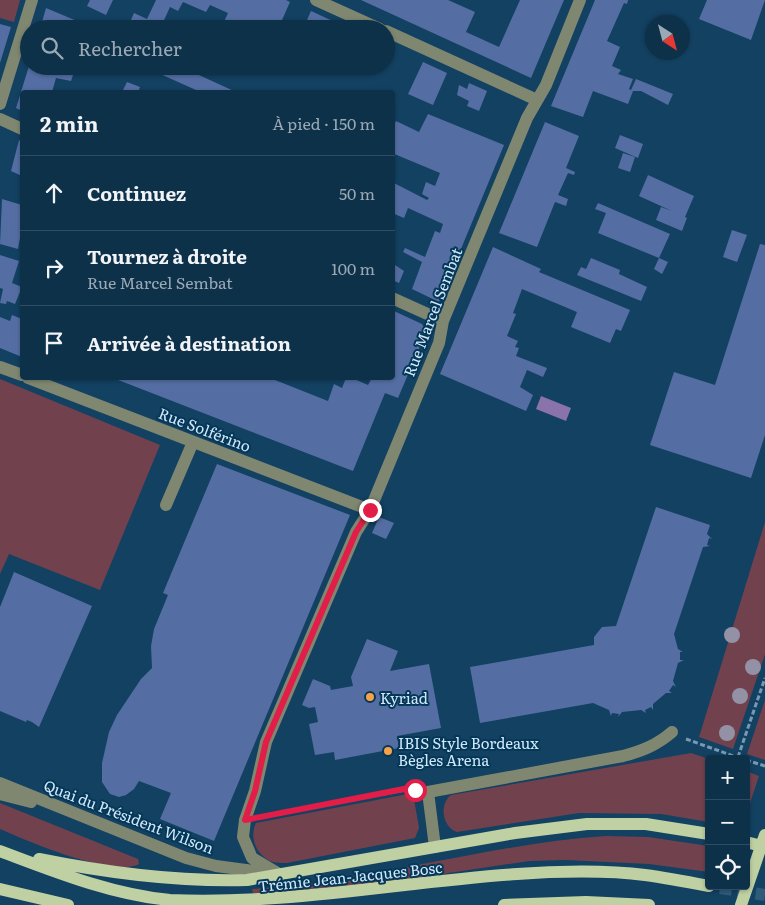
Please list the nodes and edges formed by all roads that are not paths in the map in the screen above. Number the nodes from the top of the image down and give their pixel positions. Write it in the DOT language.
graph roads {
  1 [pos="32,0"];
  2 [pos="316,0"];
  3 [pos="580,0"];
  4 [pos="26,20"];
  5 [pos="360,20"];
  6 [pos="395,36"];
  7 [pos="20,39"];
  8 [pos="537,100"];
  9 [pos="0,104"];
  10 [pos="0,119"];
  11 [pos="20,128"];
  12 [pos="395,299"];
  13 [pos="443,321"];
  14 [pos="0,367"];
  15 [pos="20,374"];
  16 [pos="33,380"];
  17 [pos="193,442"];
  18 [pos="166,505"];
  19 [pos="370,510"];
  20 [pos="672,732"];
  21 [pos="0,783"];
  22 [pos="0,794"];
  23 [pos="70,812"];
  24 [pos="705,833"];
  25 [pos="750,842"];
  26 [pos="764,843"];
  27 [pos="435,847"];
  28 [pos="0,851"];
  29 [pos="279,874"];
  30 [pos="705,886"];
  31 [pos="0,889"];
  32 [pos="68,905"];
  33 [pos="504,905"];
  34 [pos="649,905"];
  35 [pos="741,905"];
  1 -- 4 [label="street"];
  2 -- 5 [label="street"];
  3 -- 8 [label="street, Rue Marcel Sembat"];
  6 -- 8 [label="street"];
  7 -- 9 [label="street"];
  8 -- 13 [label="street, Rue Marcel Sembat"];
  10 -- 11 [label="street"];
  12 -- 13 [label="street"];
  13 -- 19 [label="street, Rue Marcel Sembat"];
  14 -- 15 [label="street"];
  16 -- 17 [label="street, Rue Solférino"];
  17 -- 18 [label="street"];
  17 -- 19 [label="street, Rue Solférino"];
  19 -- 29 [label="street, Rue Marcel Sembat"];
  20 -- 27 [label="street"];
  21 -- 23 [label="street, Quai du Président Wilson"];
  22 -- 23 [label="street"];
  23 -- 29 [label="street, Quai du Président Wilson"];
  24 -- 27 [label="main road"];
  25 -- 26 [label="main road"];
  26 -- 35 [label="main road"];
  27 -- 29 [label="main road"];
  28 -- 29 [label="main road"];
  28 -- 30 [label="main road, Trémie Jean-Jacques Bosc"];
  31 -- 32 [label="main road"];
  33 -- 34 [label="main road"];
}
